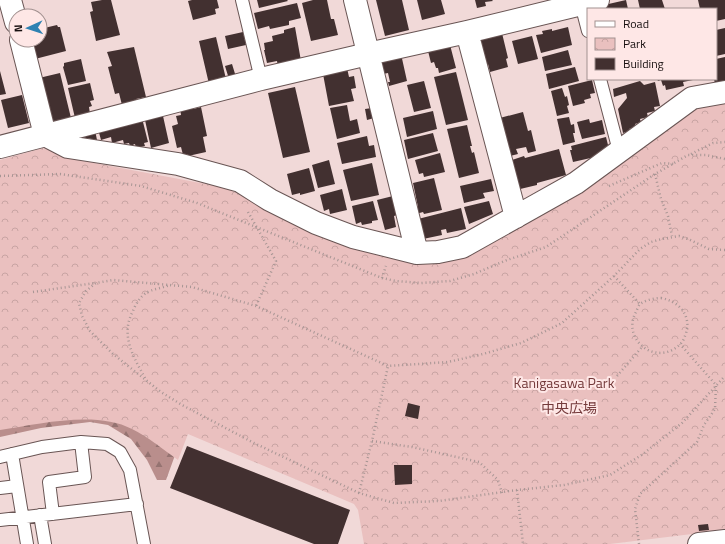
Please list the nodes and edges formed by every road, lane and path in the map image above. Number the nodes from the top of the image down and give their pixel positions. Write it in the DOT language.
graph roads {
  1 [pos="242,0"];
  2 [pos="355,0"];
  3 [pos="590,2"];
  4 [pos="467,32"];
  5 [pos="23,48"];
  6 [pos="368,54"];
  7 [pos="261,79"];
  8 [pos="600,80"];
  9 [pos="725,92"];
  10 [pos="45,135"];
  11 [pos="725,142"];
  12 [pos="0,147"];
  13 [pos="619,152"];
  14 [pos="688,155"];
  15 [pos="655,174"];
  16 [pos="240,181"];
  17 [pos="516,218"];
  18 [pos="672,236"];
  19 [pos="725,250"];
  20 [pos="417,253"];
  21 [pos="614,276"];
  22 [pos="96,283"];
  23 [pos="171,285"];
  24 [pos="33,292"];
  25 [pos="640,304"];
  26 [pos="256,306"];
  27 [pos="680,344"];
  28 [pos="642,347"];
  29 [pos="388,366"];
  30 [pos="617,376"];
  31 [pos="725,376"];
  32 [pos="146,380"];
  33 [pos="716,385"];
  34 [pos="372,441"];
  35 [pos="81,442"];
  36 [pos="6,455"];
  37 [pos="17,486"];
  38 [pos="0,488"];
  39 [pos="517,490"];
  40 [pos="358,493"];
  41 [pos="502,493"];
  42 [pos="137,504"];
  43 [pos="53,514"];
  44 [pos="40,515"];
  45 [pos="22,517"];
  46 [pos="0,520"];
  47 [pos="725,541"];
  48 [pos="27,544"];
  49 [pos="44,544"];
  50 [pos="144,544"];
  51 [pos="523,544"];
  52 [pos="639,544"];
  53 [pos="699,544"];
  1 -- 7 [label="lane"];
  2 -- 6 [label="street"];
  3 -- 4 [label="street"];
  4 -- 6 [label="street"];
  4 -- 17 [label="street"];
  5 -- 10 [label="street"];
  6 -- 7 [label="street"];
  6 -- 20 [label="street"];
  7 -- 10 [label="street"];
  8 -- 13 [label="lane"];
  9 -- 13 [label="street"];
  10 -- 12 [label="street"];
  10 -- 16 [label="street"];
  11 -- 14 [label="path"];
  13 -- 17 [label="street"];
  15 -- 18 [label="path"];
  16 -- 20 [label="street"];
  16 -- 26 [label="path"];
  17 -- 20 [label="street"];
  18 -- 19 [label="path"];
  18 -- 21 [label="path"];
  21 -- 25 [label="path"];
  21 -- 29 [label="path"];
  22 -- 23 [label="path"];
  22 -- 24 [label="path"];
  22 -- 32 [label="path"];
  23 -- 26 [label="path"];
  23 -- 32 [label="path"];
  25 -- 27 [label="path"];
  25 -- 28 [label="path"];
  26 -- 29 [label="path"];
  27 -- 28 [label="path"];
  27 -- 33 [label="path"];
  28 -- 30 [label="path"];
  29 -- 34 [label="path"];
  31 -- 33 [label="path"];
  32 -- 40 [label="path"];
  33 -- 39 [label="path"];
  33 -- 52 [label="path"];
  34 -- 40 [label="path"];
  34 -- 41 [label="path"];
  35 -- 36 [label="lane"];
  35 -- 42 [label="lane"];
  35 -- 43 [label="lane"];
  36 -- 37 [label="lane"];
  37 -- 38 [label="lane"];
  37 -- 45 [label="lane"];
  39 -- 41 [label="path"];
  39 -- 51 [label="path"];
  40 -- 41 [label="path"];
  42 -- 43 [label="lane"];
  42 -- 50 [label="lane"];
  43 -- 44 [label="lane"];
  44 -- 45 [label="lane"];
  44 -- 49 [label="lane"];
  45 -- 46 [label="lane"];
  45 -- 48 [label="lane"];
  47 -- 53 [label="street"];
}
